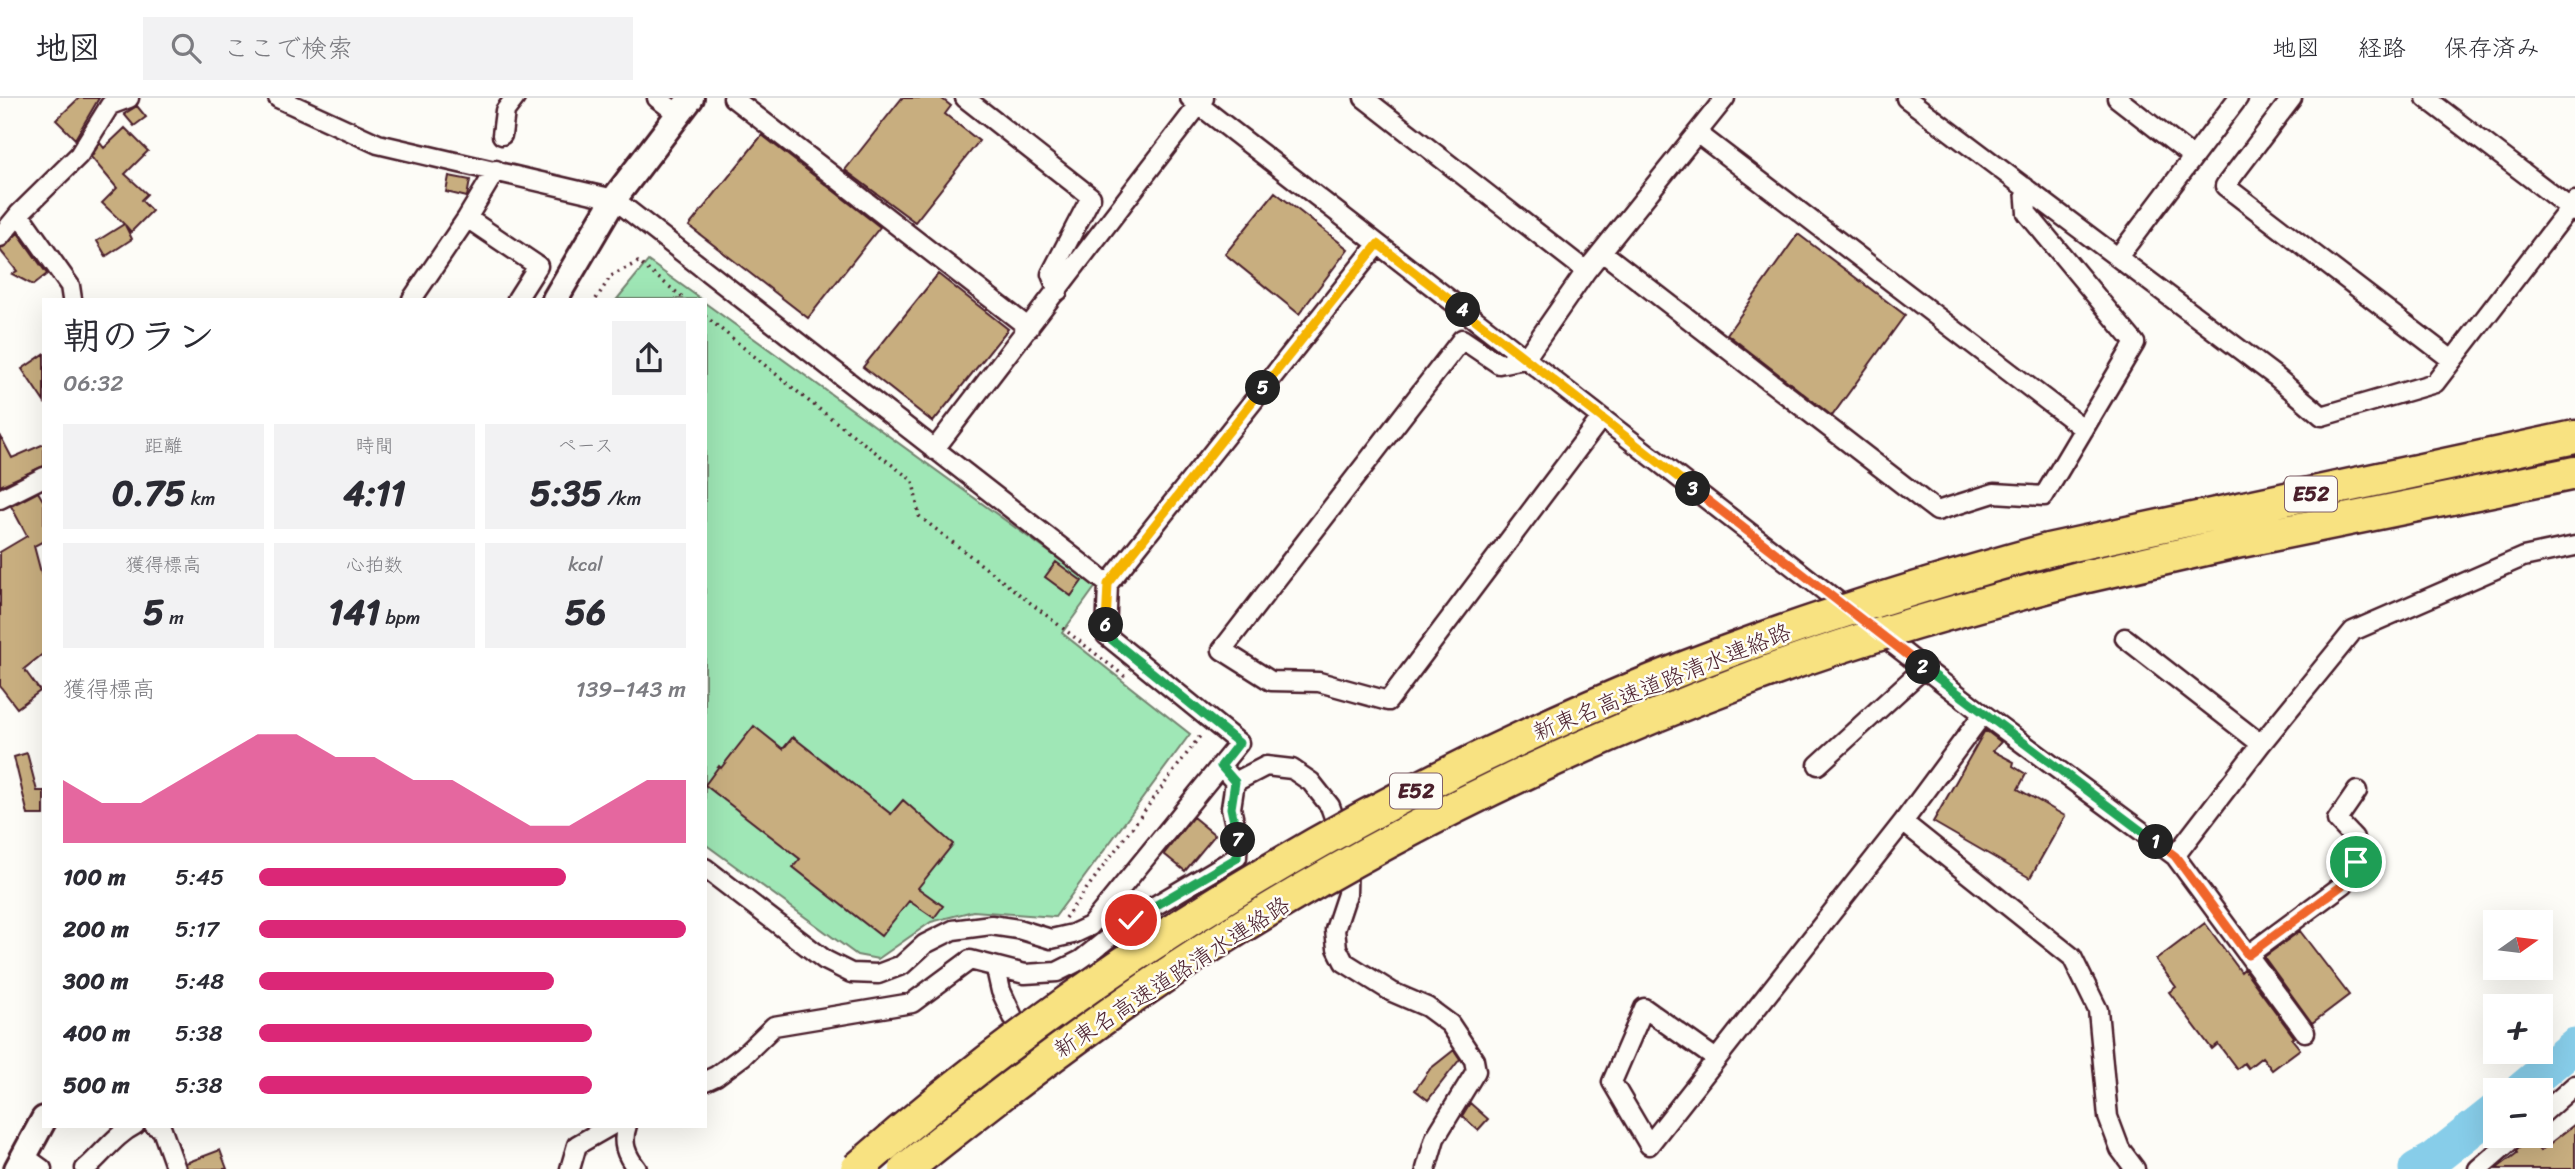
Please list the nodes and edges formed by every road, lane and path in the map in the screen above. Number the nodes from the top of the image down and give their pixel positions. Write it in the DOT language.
graph roads {
  1 [pos="130,98"];
  2 [pos="278,98"];
  3 [pos="515,98"];
  4 [pos="657,98"];
  5 [pos="733,98"];
  6 [pos="965,98"];
  7 [pos="1364,98"];
  8 [pos="1725,98"];
  9 [pos="1906,98"];
  10 [pos="2117,98"];
  11 [pos="2238,98"];
  12 [pos="2292,98"];
  13 [pos="2426,98"];
  14 [pos="1197,100"];
  15 [pos="110,102"];
  16 [pos="684,106"];
  17 [pos="1697,133"];
  18 [pos="502,135"];
  19 [pos="2193,158"];
  20 [pos="496,170"];
  21 [pos="2025,187"];
  22 [pos="614,199"];
  23 [pos="2573,207"];
  24 [pos="19,214"];
  25 [pos="467,218"];
  26 [pos="0,237"];
  27 [pos="1378,244"];
  28 [pos="1602,252"];
  29 [pos="2118,257"];
  30 [pos="1587,271"];
  31 [pos="1058,291"];
  32 [pos="72,298"];
  33 [pos="413,298"];
  34 [pos="518,298"];
  35 [pos="556,298"];
  36 [pos="597,298"];
  37 [pos="684,298"];
  38 [pos="707,318"];
  39 [pos="1029,328"];
  40 [pos="1525,359"];
  41 [pos="2452,360"];
  42 [pos="1601,418"];
  43 [pos="2084,429"];
  44 [pos="2575,437"];
  45 [pos="934,450"];
  46 [pos="2575,473"];
  47 [pos="42,478"];
  48 [pos="0,499"];
  49 [pos="2575,546"];
  50 [pos="1108,584"];
  51 [pos="2125,638"];
  52 [pos="1924,668"];
  53 [pos="1135,685"];
  54 [pos="1983,713"];
  55 [pos="1200,736"];
  56 [pos="2261,744"];
  57 [pos="1818,765"];
  58 [pos="1221,766"];
  59 [pos="1235,782"];
  60 [pos="2357,791"];
  61 [pos="1903,822"];
  62 [pos="2175,856"];
  63 [pos="707,870"];
  64 [pos="1062,921"];
  65 [pos="2248,955"];
  66 [pos="996,969"];
  67 [pos="1013,1017"];
  68 [pos="2305,1032"];
  69 [pos="1716,1059"];
  70 [pos="707,1080"];
  71 [pos="2575,1085"];
  72 [pos="2553,1104"];
  73 [pos="42,1125"];
  74 [pos="131,1128"];
  75 [pos="161,1128"];
  76 [pos="607,1128"];
  77 [pos="626,1128"];
  78 [pos="2502,1148"];
  79 [pos="28,1165"];
  80 [pos="85,1169"];
  81 [pos="176,1169"];
  82 [pos="570,1169"];
  83 [pos="637,1169"];
  84 [pos="857,1169"];
  85 [pos="906,1169"];
  86 [pos="1426,1169"];
  87 [pos="2135,1169"];
  88 [pos="2477,1169"];
  1 -- 15 [label="street"];
  2 -- 20 [label="street"];
  3 -- 18 [label="street"];
  4 -- 16 [label="street"];
  5 -- 39 [label="street"];
  6 -- 31 [label="street"];
  7 -- 30 [label="street"];
  8 -- 17 [label="street"];
  9 -- 21 [label="street"];
  10 -- 19 [label="street"];
  11 -- 19 [label="street"];
  12 -- 41 [label="street"];
  13 -- 23 [label="street"];
  14 -- 27 [label="street"];
  14 -- 31 [label="street"];
  15 -- 24 [label="street"];
  16 -- 22 [label="street"];
  17 -- 28 [label="street"];
  17 -- 43 [label="street"];
  19 -- 29 [label="street"];
  20 -- 22 [label="street"];
  20 -- 25 [label="street"];
  21 -- 29 [label="street"];
  21 -- 43 [label="street"];
  22 -- 35 [label="street"];
  22 -- 45 [label="street"];
  23 -- 41 [label="street"];
  24 -- 26 [label="street"];
  24 -- 32 [label="street"];
  25 -- 33 [label="street"];
  25 -- 34 [label="street"];
  27 -- 40 [label="street"];
  27 -- 50 [label="street"];
  28 -- 30 [label="street"];
  28 -- 43 [label="street"];
  29 -- 41 [label="street"];
  30 -- 40 [label="street"];
  31 -- 39 [label="street"];
  36 -- 37 [label="path"];
  38 -- 53 [label="path"];
  39 -- 45 [label="street"];
  40 -- 42 [label="street"];
  40 -- 42 [label="street"];
  42 -- 52 [label="street"];
  44 -- 84 [label="highway, 新東名高速道路清水連絡路 / E52, bridge"];
  45 -- 50 [label="street"];
  46 -- 85 [label="highway, 新東名高速道路清水連絡路 / E52, bridge"];
  47 -- 48 [label="street"];
  49 -- 56 [label="street"];
  50 -- 58 [label="street"];
  51 -- 56 [label="street"];
  52 -- 54 [label="street"];
  52 -- 57 [label="street"];
  54 -- 61 [label="street"];
  54 -- 62 [label="street"];
  55 -- 64 [label="path"];
  56 -- 62 [label="street"];
  58 -- 59 [label="street"];
  58 -- 63 [label="street"];
  59 -- 66 [label="street"];
  59 -- 86 [label="street"];
  60 -- 65 [label="street"];
  61 -- 69 [label="street"];
  61 -- 87 [label="street"];
  62 -- 65 [label="street"];
  65 -- 68 [label="street"];
  66 -- 67 [label="street"];
  66 -- 70 [label="street"];
  69 -- 69 [label="street"];
  71 -- 72 [label="street"];
  73 -- 79 [label="street"];
  74 -- 80 [label="street"];
  75 -- 81 [label="street"];
  76 -- 82 [label="street"];
  77 -- 83 [label="street"];
  78 -- 88 [label="street"];
}
